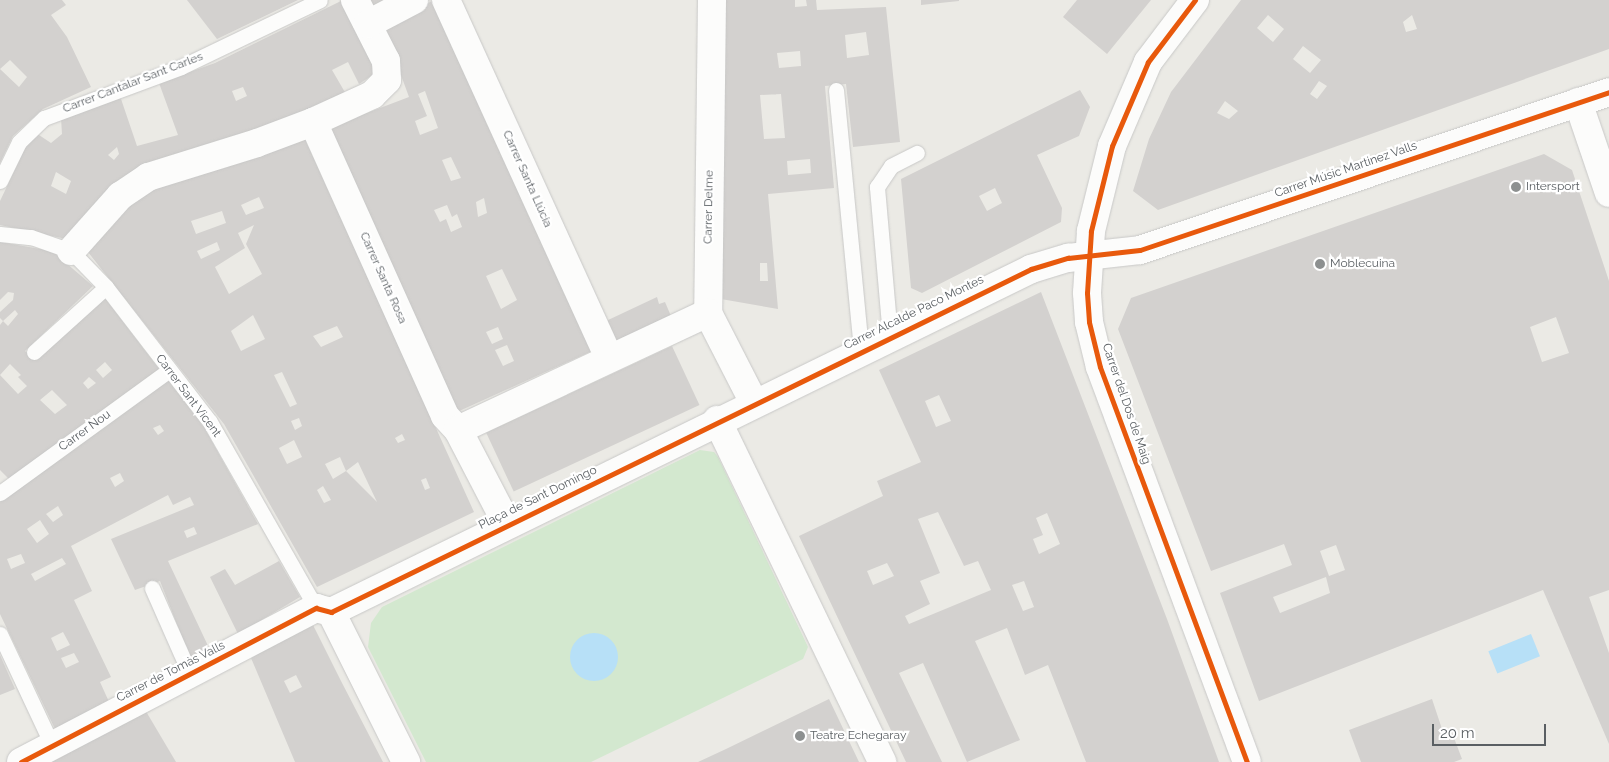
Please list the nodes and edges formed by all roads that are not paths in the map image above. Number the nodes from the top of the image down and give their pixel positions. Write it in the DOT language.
graph roads {
  1 [pos="320,0"];
  2 [pos="355,0"];
  3 [pos="414,0"];
  4 [pos="446,0"];
  5 [pos="712,0"];
  6 [pos="1195,0"];
  7 [pos="368,24"];
  8 [pos="836,90"];
  9 [pos="1609,92"];
  10 [pos="1578,102"];
  11 [pos="313,122"];
  12 [pos="917,153"];
  13 [pos="0,182"];
  14 [pos="1609,193"];
  15 [pos="0,234"];
  16 [pos="70,251"];
  17 [pos="1088,256"];
  18 [pos="106,287"];
  19 [pos="708,313"];
  20 [pos="890,336"];
  21 [pos="861,350"];
  22 [pos="34,352"];
  23 [pos="608,358"];
  24 [pos="169,370"];
  25 [pos="754,403"];
  26 [pos="717,420"];
  27 [pos="458,430"];
  28 [pos="0,493"];
  29 [pos="507,524"];
  30 [pos="152,588"];
  31 [pos="324,610"];
  32 [pos="0,634"];
  33 [pos="190,674"];
  34 [pos="52,745"];
  35 [pos="21,762"];
  36 [pos="406,762"];
  37 [pos="882,762"];
  38 [pos="1247,762"];
  1 -- 13 [label="lane, Carrer Cantalar Sant Carles"];
  2 -- 7 [label="street"];
  3 -- 7 [label="street"];
  4 -- 23 [label="street, Carrer Santa Llúcia"];
  5 -- 19 [label="street, Carrer Delme"];
  6 -- 17 [label="street, Carrer del Dos de Maig"];
  7 -- 11 [label="street"];
  8 -- 21 [label="lane"];
  9 -- 10 [label="street, Carrer Músic Martinez Valls"];
  10 -- 14 [label="street"];
  10 -- 17 [label="street, Carrer Músic Martinez Valls"];
  11 -- 16 [label="street"];
  11 -- 27 [label="street, Carrer Santa Rosa"];
  12 -- 20 [label="lane"];
  15 -- 16 [label="lane"];
  16 -- 18 [label="lane, Carrer Sant Vicent"];
  17 -- 20 [label="street, Carrer Alcalde Paco Montes"];
  17 -- 38 [label="street, Carrer del Dos de Maig"];
  18 -- 22 [label="lane"];
  18 -- 24 [label="lane, Carrer Sant Vicent"];
  19 -- 23 [label="street"];
  19 -- 25 [label="street, Carrer Delme"];
  20 -- 21 [label="street, Carrer Alcalde Paco Montes"];
  21 -- 25 [label="street, Carrer Alcalde Paco Montes"];
  23 -- 27 [label="street"];
  24 -- 28 [label="lane, Carrer Nou"];
  24 -- 31 [label="lane, Carrer Sant Vicent"];
  25 -- 26 [label="street, Plaça de Sant Domingo"];
  26 -- 29 [label="street, Plaça de Sant Domingo"];
  26 -- 37 [label="street"];
  27 -- 29 [label="street, Carrer Santa Rosa"];
  29 -- 31 [label="street, Plaça de Sant Domingo"];
  30 -- 33 [label="lane"];
  31 -- 33 [label="street, Carrer de Tomàs Valls"];
  31 -- 36 [label="street"];
  32 -- 34 [label="lane"];
  33 -- 34 [label="street, Carrer de Tomàs Valls"];
  34 -- 35 [label="street, Carrer de Tomàs Valls"];
}
